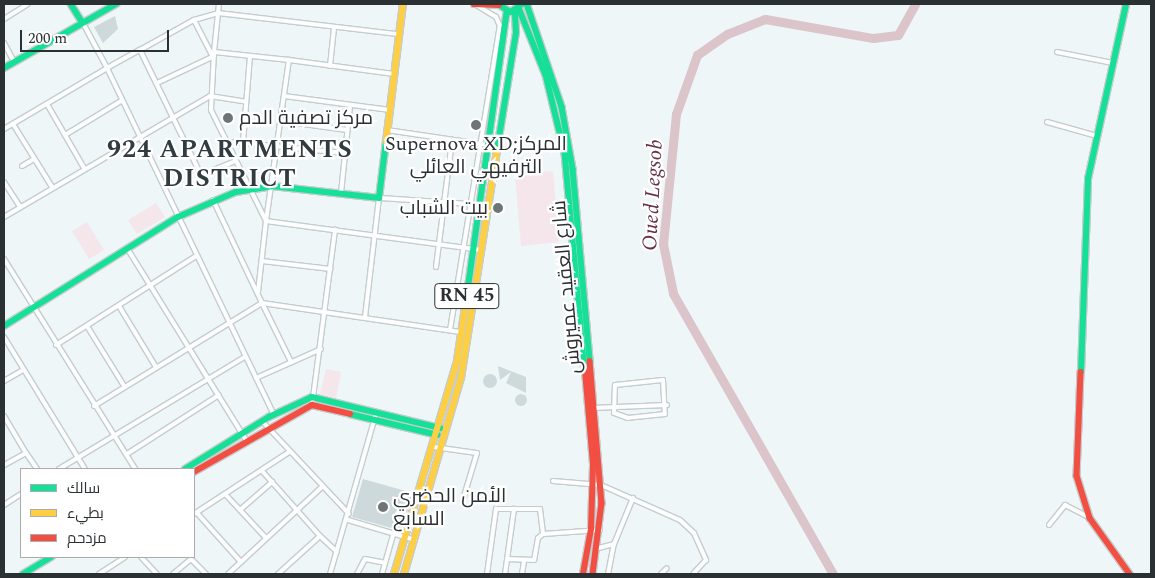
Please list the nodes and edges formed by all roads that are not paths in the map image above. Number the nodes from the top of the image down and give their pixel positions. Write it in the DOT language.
graph roads {
  1 [pos="28,4"];
  2 [pos="71,4"];
  3 [pos="116,4"];
  4 [pos="219,4"];
  5 [pos="402,4"];
  6 [pos="474,4"];
  7 [pos="499,4"];
  8 [pos="1126,4"];
  9 [pos="529,5"];
  10 [pos="519,8"];
  11 [pos="507,11"];
  12 [pos="218,12"];
  13 [pos="4,19"];
  14 [pos="194,20"];
  15 [pos="83,23"];
  16 [pos="334,28"];
  17 [pos="531,31"];
  18 [pos="398,34"];
  19 [pos="516,34"];
  20 [pos="4,43"];
  21 [pos="140,50"];
  22 [pos="1057,52"];
  23 [pos="214,55"];
  24 [pos="250,56"];
  25 [pos="289,60"];
  26 [pos="14,62"];
  27 [pos="1113,63"];
  28 [pos="330,66"];
  29 [pos="4,68"];
  30 [pos="107,68"];
  31 [pos="394,74"];
  32 [pos="157,83"];
  33 [pos="210,96"];
  34 [pos="284,96"];
  35 [pos="122,101"];
  36 [pos="246,102"];
  37 [pos="47,104"];
  38 [pos="350,106"];
  39 [pos="390,110"];
  40 [pos="173,116"];
  41 [pos="281,122"];
  42 [pos="1046,122"];
  43 [pos="13,124"];
  44 [pos="4,130"];
  45 [pos="348,130"];
  46 [pos="387,130"];
  47 [pos="138,135"];
  48 [pos="65,136"];
  49 [pos="1098,136"];
  50 [pos="452,141"];
  51 [pos="225,142"];
  52 [pos="243,143"];
  53 [pos="479,145"];
  54 [pos="490,145"];
  55 [pos="278,146"];
  56 [pos="345,153"];
  57 [pos="34,159"];
  58 [pos="234,161"];
  59 [pos="22,166"];
  60 [pos="84,168"];
  61 [pos="4,182"];
  62 [pos="272,186"];
  63 [pos="52,188"];
  64 [pos="249,188"];
  65 [pos="340,193"];
  66 [pos="379,198"];
  67 [pos="213,200"];
  68 [pos="445,202"];
  69 [pos="469,204"];
  70 [pos="20,207"];
  71 [pos="4,217"];
  72 [pos="178,217"];
  73 [pos="266,221"];
  74 [pos="335,230"];
  75 [pos="374,235"];
  76 [pos="438,244"];
  77 [pos="127,247"];
  78 [pos="462,248"];
  79 [pos="474,249"];
  80 [pos="481,250"];
  81 [pos="196,256"];
  82 [pos="4,259"];
  83 [pos="262,261"];
  84 [pos="436,267"];
  85 [pos="331,269"];
  86 [pos="153,285"];
  87 [pos="258,292"];
  88 [pos="262,302"];
  89 [pos="119,306"];
  90 [pos="34,307"];
  91 [pos="582,310"];
  92 [pos="326,312"];
  93 [pos="365,317"];
  94 [pos="228,323"];
  95 [pos="4,326"];
  96 [pos="87,326"];
  97 [pos="450,330"];
  98 [pos="462,332"];
  99 [pos="469,334"];
  100 [pos="4,337"];
  101 [pos="56,345"];
  102 [pos="190,346"];
  103 [pos="321,349"];
  104 [pos="245,357"];
  105 [pos="291,362"];
  106 [pos="156,367"];
  107 [pos="23,370"];
  108 [pos="256,378"];
  109 [pos="209,379"];
  110 [pos="4,382"];
  111 [pos="124,386"];
  112 [pos="219,395"];
  113 [pos="312,397"];
  114 [pos="312,405"];
  115 [pos="667,405"];
  116 [pos="94,406"];
  117 [pos="590,408"];
  118 [pos="613,410"];
  119 [pos="274,415"];
  120 [pos="4,416"];
  121 [pos="375,417"];
  122 [pos="262,421"];
  123 [pos="267,428"];
  124 [pos="440,428"];
  125 [pos="242,433"];
  126 [pos="438,435"];
  127 [pos="115,436"];
  128 [pos="246,440"];
  129 [pos="434,447"];
  130 [pos="441,449"];
  131 [pos="289,452"];
  132 [pos="26,453"];
  133 [pos="127,454"];
  134 [pos="78,458"];
  135 [pos="4,465"];
  136 [pos="36,468"];
  137 [pos="61,468"];
  138 [pos="84,468"];
  139 [pos="135,468"];
  140 [pos="187,468"];
  141 [pos="195,471"];
  142 [pos="263,472"];
  143 [pos="553,481"];
  144 [pos="272,482"];
  145 [pos="590,484"];
  146 [pos="601,485"];
  147 [pos="322,487"];
  148 [pos="20,495"];
  149 [pos="226,495"];
  150 [pos="464,496"];
  151 [pos="633,498"];
  152 [pos="4,505"];
  153 [pos="296,509"];
  154 [pos="514,509"];
  155 [pos="240,510"];
  156 [pos="195,514"];
  157 [pos="349,514"];
  158 [pos="1090,518"];
  159 [pos="348,520"];
  160 [pos="1049,525"];
  161 [pos="591,529"];
  162 [pos="601,530"];
  163 [pos="543,534"];
  164 [pos="394,535"];
  165 [pos="320,536"];
  166 [pos="405,537"];
  167 [pos="266,538"];
  168 [pos="415,540"];
  169 [pos="614,544"];
  170 [pos="588,549"];
  171 [pos="601,549"];
  172 [pos="337,552"];
  173 [pos="611,556"];
  174 [pos="49,558"];
  175 [pos="124,558"];
  176 [pos="142,558"];
  177 [pos="190,558"];
  178 [pos="507,559"];
  179 [pos="524,561"];
  180 [pos="241,562"];
  181 [pos="385,564"];
  182 [pos="396,568"];
  183 [pos="667,568"];
  184 [pos="107,569"];
  185 [pos="405,572"];
  186 [pos="329,573"];
  187 [pos="610,573"];
  188 [pos="23,574"];
  189 [pos="99,574"];
  190 [pos="112,574"];
  191 [pos="157,574"];
  192 [pos="173,574"];
  193 [pos="206,574"];
  194 [pos="228,574"];
  195 [pos="278,574"];
  196 [pos="357,574"];
  197 [pos="382,574"];
  198 [pos="394,574"];
  199 [pos="487,574"];
  200 [pos="505,574"];
  201 [pos="522,574"];
  202 [pos="583,574"];
  203 [pos="593,574"];
  204 [pos="661,574"];
  205 [pos="693,574"];
  206 [pos="1130,574"];
  1 -- 13 [label="street"];
  2 -- 15 [label="main road"];
  3 -- 15 [label="main road"];
  4 -- 12 [label="street"];
  5 -- 18 [label="main road"];
  6 -- 7 [label="main road"];
  6 -- 53 [label="street"];
  7 -- 11 [label="main road"];
  8 -- 27 [label="main road"];
  9 -- 91 [label="main road, شارع العقيد عميروش"];
  10 -- 11 [label="main road"];
  10 -- 17 [label="main road, شارع العقيد عميروش"];
  10 -- 19 [label="main road, RN 45"];
  11 -- 54 [label="main road, RN 45"];
  12 -- 14 [label="street"];
  12 -- 16 [label="street"];
  12 -- 23 [label="street"];
  14 -- 21 [label="street"];
  14 -- 23 [label="street"];
  15 -- 26 [label="main road"];
  15 -- 30 [label="street"];
  16 -- 18 [label="street"];
  16 -- 28 [label="street"];
  17 -- 19 [label="main road"];
  17 -- 91 [label="main road, شارع العقيد عميروش"];
  18 -- 31 [label="main road"];
  19 -- 80 [label="main road, RN 45"];
  20 -- 26 [label="street"];
  21 -- 30 [label="street"];
  21 -- 32 [label="street"];
  22 -- 27 [label="street"];
  23 -- 24 [label="street"];
  23 -- 32 [label="street"];
  23 -- 33 [label="street"];
  24 -- 25 [label="street"];
  24 -- 36 [label="street"];
  25 -- 28 [label="street"];
  25 -- 34 [label="street"];
  26 -- 29 [label="main road"];
  27 -- 49 [label="main road"];
  28 -- 31 [label="street"];
  30 -- 35 [label="street"];
  30 -- 37 [label="street"];
  31 -- 39 [label="main road"];
  32 -- 40 [label="street"];
  33 -- 36 [label="street"];
  33 -- 40 [label="street"];
  33 -- 51 [label="street"];
  34 -- 38 [label="street"];
  34 -- 41 [label="street"];
  35 -- 47 [label="street"];
  35 -- 48 [label="street"];
  36 -- 52 [label="street"];
  37 -- 43 [label="street"];
  37 -- 48 [label="street"];
  38 -- 39 [label="street"];
  38 -- 45 [label="street"];
  39 -- 46 [label="main road"];
  40 -- 47 [label="street"];
  40 -- 58 [label="street"];
  41 -- 45 [label="street"];
  41 -- 55 [label="street"];
  42 -- 49 [label="street"];
  43 -- 44 [label="street"];
  43 -- 57 [label="street"];
  45 -- 56 [label="street"];
  46 -- 50 [label="street"];
  46 -- 66 [label="main road"];
  47 -- 60 [label="street"];
  47 -- 72 [label="street"];
  48 -- 60 [label="street"];
  49 -- 158 [label="main road"];
  50 -- 53 [label="street"];
  50 -- 68 [label="street"];
  51 -- 52 [label="street"];
  51 -- 58 [label="street"];
  52 -- 55 [label="street"];
  53 -- 54 [label="street"];
  53 -- 69 [label="street"];
  54 -- 79 [label="main road, RN 45"];
  55 -- 56 [label="street"];
  55 -- 62 [label="street"];
  56 -- 65 [label="street"];
  57 -- 59 [label="street"];
  57 -- 63 [label="street"];
  58 -- 64 [label="street"];
  60 -- 63 [label="street"];
  61 -- 70 [label="street"];
  62 -- 64 [label="main road"];
  62 -- 65 [label="main road"];
  62 -- 73 [label="street"];
  63 -- 70 [label="street"];
  64 -- 67 [label="main road"];
  64 -- 73 [label="street"];
  65 -- 66 [label="main road"];
  66 -- 68 [label="street"];
  66 -- 75 [label="street"];
  67 -- 72 [label="main road"];
  67 -- 87 [label="street"];
  68 -- 69 [label="street"];
  68 -- 76 [label="street"];
  69 -- 78 [label="street"];
  70 -- 71 [label="street"];
  72 -- 77 [label="main road"];
  72 -- 81 [label="street"];
  73 -- 74 [label="street"];
  73 -- 83 [label="street"];
  74 -- 75 [label="street"];
  74 -- 85 [label="street"];
  75 -- 76 [label="street"];
  75 -- 93 [label="street"];
  76 -- 78 [label="street"];
  76 -- 84 [label="street"];
  77 -- 86 [label="street"];
  77 -- 90 [label="main road"];
  78 -- 79 [label="street"];
  78 -- 97 [label="street"];
  79 -- 80 [label="street"];
  79 -- 98 [label="main road, RN 45"];
  80 -- 99 [label="main road, RN 45"];
  81 -- 86 [label="street"];
  81 -- 94 [label="street"];
  82 -- 90 [label="street"];
  83 -- 85 [label="street"];
  83 -- 87 [label="street"];
  85 -- 92 [label="street"];
  86 -- 89 [label="street"];
  86 -- 102 [label="street"];
  87 -- 88 [label="street"];
  88 -- 92 [label="street"];
  88 -- 94 [label="street"];
  88 -- 105 [label="street"];
  89 -- 96 [label="street"];
  89 -- 106 [label="street"];
  90 -- 95 [label="main road"];
  90 -- 101 [label="street"];
  91 -- 117 [label="main road, شارع العقيد عميروش"];
  92 -- 93 [label="street"];
  92 -- 103 [label="street"];
  93 -- 97 [label="street"];
  94 -- 102 [label="street"];
  94 -- 104 [label="street"];
  96 -- 101 [label="street"];
  96 -- 111 [label="street"];
  97 -- 98 [label="street"];
  98 -- 99 [label="street"];
  98 -- 124 [label="main road, RN 45"];
  99 -- 130 [label="main road, RN 45"];
  100 -- 107 [label="street"];
  101 -- 116 [label="street"];
  102 -- 106 [label="street"];
  102 -- 109 [label="street"];
  103 -- 105 [label="street"];
  103 -- 113 [label="street"];
  104 -- 108 [label="street"];
  104 -- 109 [label="street"];
  105 -- 108 [label="street"];
  106 -- 111 [label="street"];
  107 -- 110 [label="street"];
  107 -- 134 [label="street"];
  108 -- 119 [label="street"];
  109 -- 112 [label="street"];
  109 -- 127 [label="street"];
  111 -- 116 [label="street"];
  112 -- 125 [label="street"];
  112 -- 133 [label="street"];
  113 -- 114 [label="street"];
  113 -- 119 [label="main road"];
  113 -- 121 [label="main road"];
  114 -- 121 [label="main road"];
  114 -- 123 [label="main road"];
  115 -- 118 [label="street"];
  115 -- 118 [label="street"];
  115 -- 118 [label="street"];
  116 -- 127 [label="street"];
  117 -- 118 [label="street"];
  117 -- 145 [label="main road, شارع العقيد عميروش"];
  117 -- 146 [label="main road, شارع العقيد عميروش"];
  119 -- 122 [label="main road"];
  120 -- 132 [label="street"];
  121 -- 124 [label="main road"];
  121 -- 126 [label="main road"];
  121 -- 157 [label="street"];
  122 -- 123 [label="street"];
  122 -- 125 [label="main road"];
  123 -- 128 [label="main road"];
  123 -- 131 [label="street"];
  124 -- 126 [label="main road, RN 45"];
  125 -- 128 [label="street"];
  125 -- 140 [label="main road"];
  126 -- 129 [label="main road, RN 45"];
  127 -- 133 [label="street"];
  127 -- 134 [label="street"];
  128 -- 141 [label="main road"];
  129 -- 130 [label="street"];
  129 -- 166 [label="main road, RN 45"];
  130 -- 150 [label="street"];
  130 -- 168 [label="main road, RN 45"];
  131 -- 142 [label="street"];
  131 -- 147 [label="street"];
  132 -- 135 [label="street"];
  132 -- 136 [label="street"];
  133 -- 139 [label="street"];
  134 -- 137 [label="street"];
  134 -- 138 [label="street"];
  142 -- 144 [label="street"];
  142 -- 149 [label="street"];
  143 -- 145 [label="street"];
  144 -- 153 [label="street"];
  144 -- 155 [label="street"];
  145 -- 146 [label="street"];
  145 -- 161 [label="main road, شارع العقيد عميروش"];
  146 -- 151 [label="street"];
  146 -- 162 [label="main road, شارع العقيد عميروش"];
  147 -- 153 [label="street"];
  147 -- 157 [label="street"];
  148 -- 152 [label="street"];
  149 -- 155 [label="street"];
  149 -- 156 [label="street"];
  151 -- 169 [label="street"];
  151 -- 205 [label="street"];
  153 -- 165 [label="street"];
  153 -- 167 [label="street"];
  154 -- 163 [label="street"];
  154 -- 178 [label="street"];
  154 -- 199 [label="street"];
  155 -- 167 [label="street"];
  156 -- 180 [label="street"];
  157 -- 159 [label="street"];
  158 -- 160 [label="street"];
  158 -- 206 [label="main road"];
  159 -- 164 [label="street"];
  159 -- 172 [label="street"];
  161 -- 162 [label="street"];
  161 -- 163 [label="street"];
  161 -- 170 [label="main road, شارع العقيد عميروش"];
  162 -- 171 [label="main road, شارع العقيد عميروش"];
  163 -- 179 [label="street"];
  164 -- 166 [label="street"];
  164 -- 181 [label="street"];
  165 -- 172 [label="street"];
  165 -- 195 [label="street"];
  166 -- 168 [label="street"];
  166 -- 182 [label="main road, RN 45"];
  167 -- 180 [label="street"];
  168 -- 185 [label="main road, RN 45"];
  169 -- 171 [label="street"];
  169 -- 173 [label="street"];
  170 -- 171 [label="street"];
  170 -- 202 [label="main road, شارع العقيد عميروش"];
  171 -- 173 [label="street"];
  171 -- 203 [label="main road, شارع العقيد عميروش"];
  172 -- 186 [label="street"];
  173 -- 187 [label="street"];
  174 -- 188 [label="main road"];
  175 -- 184 [label="street"];
  176 -- 191 [label="street"];
  177 -- 192 [label="street"];
  177 -- 193 [label="street"];
  178 -- 179 [label="street"];
  178 -- 200 [label="street"];
  179 -- 201 [label="street"];
  180 -- 194 [label="street"];
  181 -- 196 [label="street"];
  181 -- 197 [label="street"];
  182 -- 185 [label="main road"];
  182 -- 198 [label="main road, RN 45"];
  183 -- 204 [label="street"];
  184 -- 189 [label="street"];
  184 -- 190 [label="street"];
}
